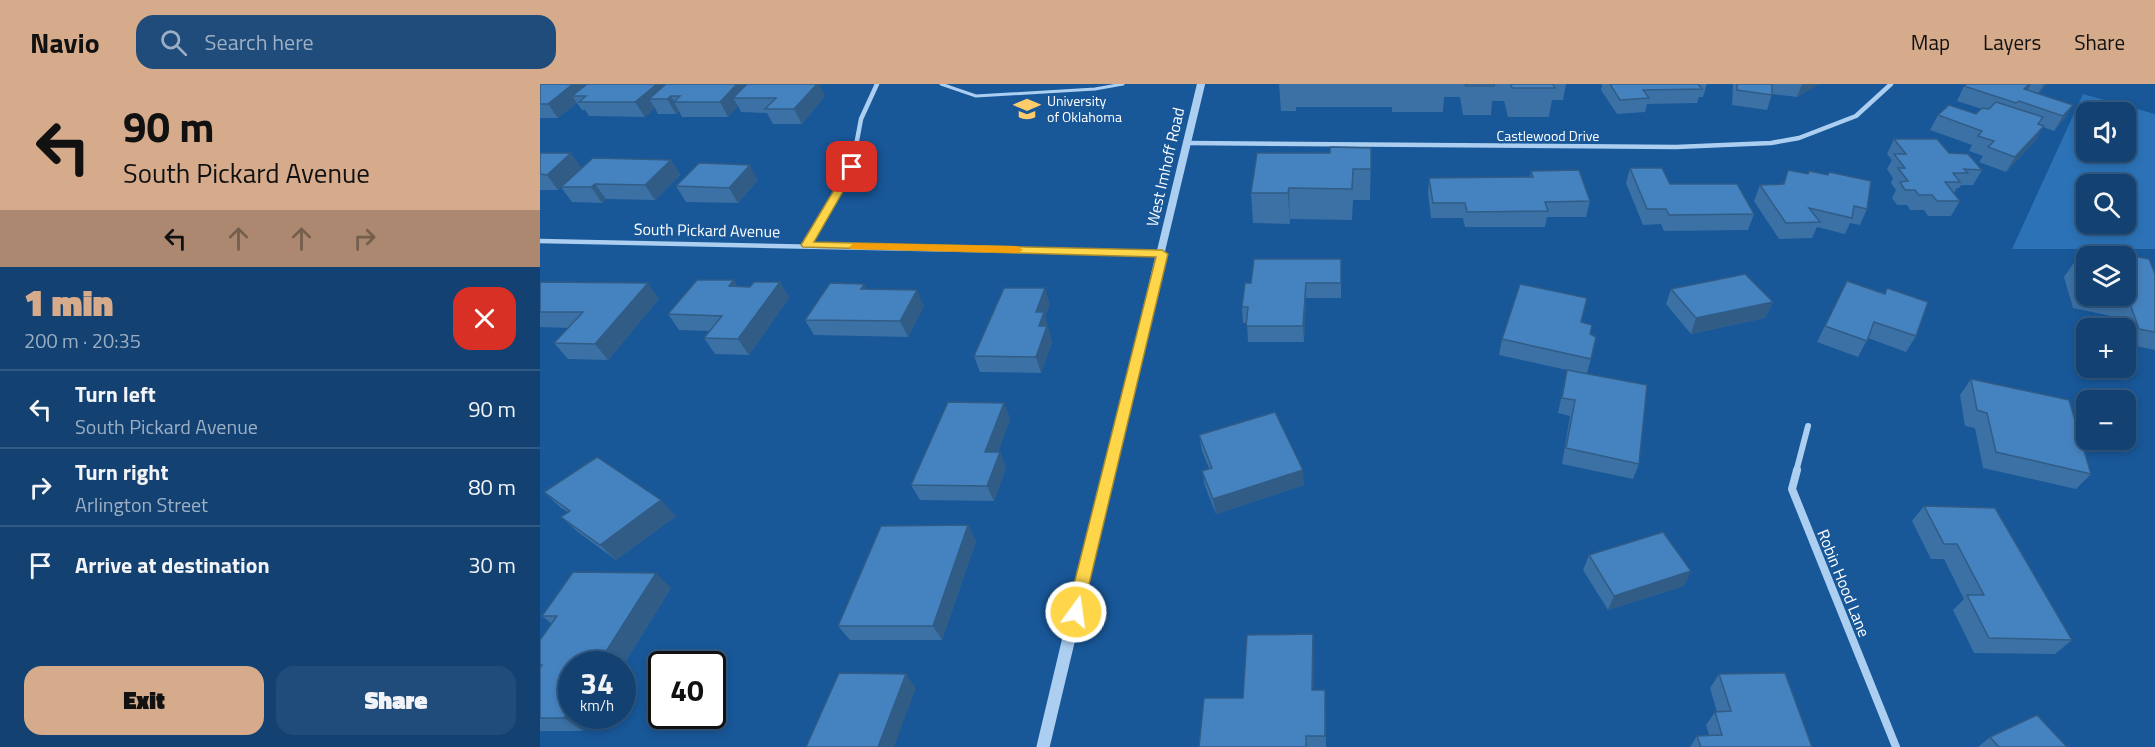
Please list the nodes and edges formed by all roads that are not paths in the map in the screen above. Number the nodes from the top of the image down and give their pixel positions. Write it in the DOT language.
graph roads {
  1 [pos="877,84"];
  2 [pos="941,84"];
  3 [pos="1123,84"];
  4 [pos="1201,84"];
  5 [pos="1891,84"];
  6 [pos="1187,143"];
  7 [pos="540,241"];
  8 [pos="807,245"];
  9 [pos="1162,254"];
  10 [pos="1808,426"];
  11 [pos="1043,747"];
  12 [pos="1896,747"];
  1 -- 8 [label="street"];
  2 -- 3 [label="lane"];
  4 -- 6 [label="street, West Imhoff Road"];
  5 -- 6 [label="street, Castlewood Drive"];
  6 -- 9 [label="street, West Imhoff Road"];
  7 -- 8 [label="street, South Pickard Avenue"];
  8 -- 9 [label="street, South Pickard Avenue"];
  9 -- 11 [label="street, West Imhoff Road"];
  10 -- 12 [label="street, Robin Hood Lane"];
}
